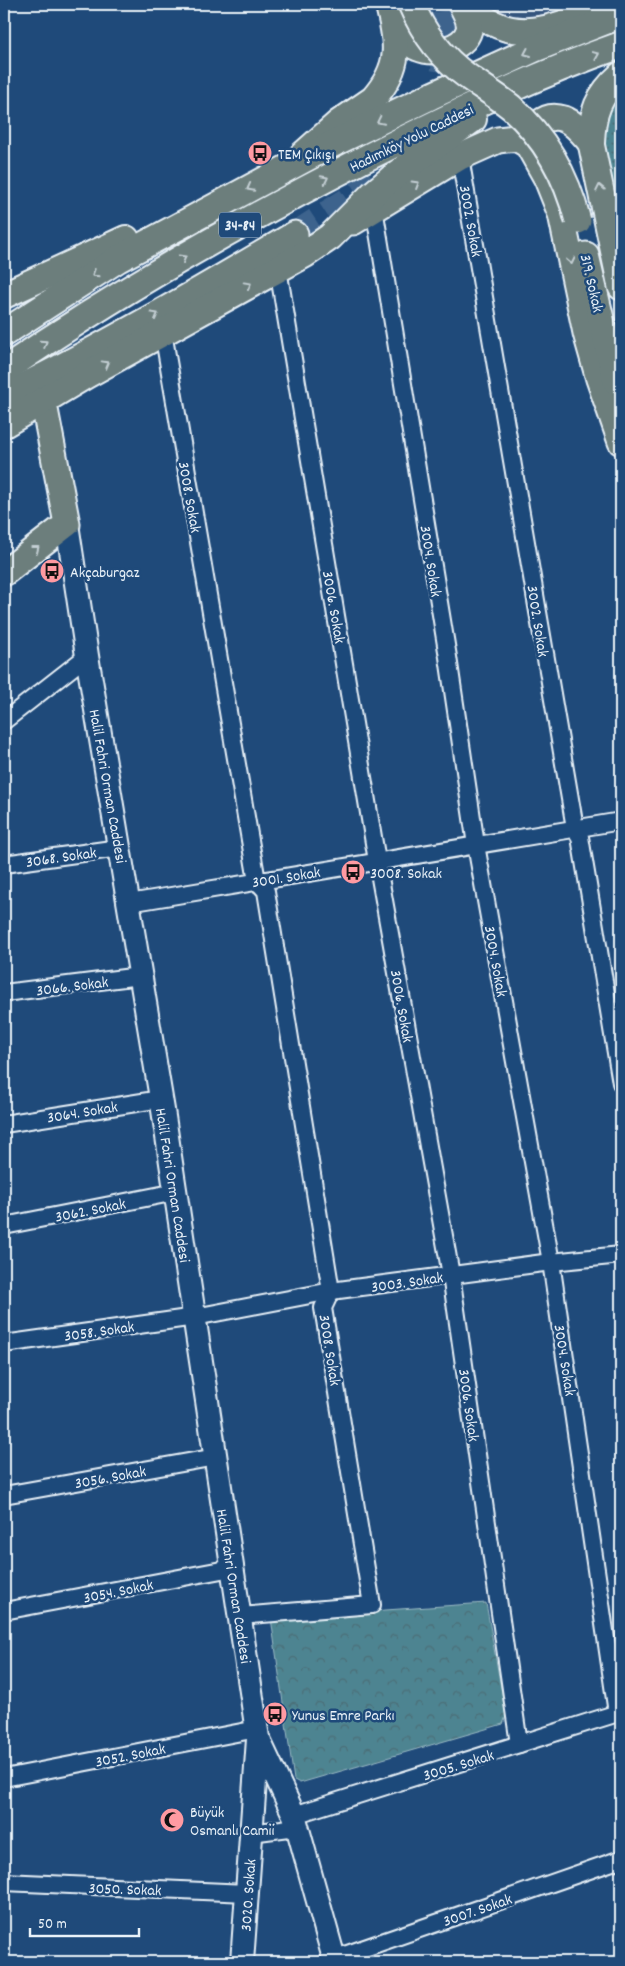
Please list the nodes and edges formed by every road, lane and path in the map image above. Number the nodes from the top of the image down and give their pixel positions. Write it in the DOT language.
graph roads {
  1 [pos="411,4"];
  2 [pos="423,4"];
  3 [pos="461,4"];
  4 [pos="469,4"];
  5 [pos="613,4"];
  6 [pos="390,11"];
  7 [pos="621,15"];
  8 [pos="621,45"];
  9 [pos="621,75"];
  10 [pos="487,101"];
  11 [pos="591,143"];
  12 [pos="528,145"];
  13 [pos="460,157"];
  14 [pos="293,165"];
  15 [pos="374,208"];
  16 [pos="198,216"];
  17 [pos="584,220"];
  18 [pos="295,234"];
  19 [pos="330,237"];
  20 [pos="278,269"];
  21 [pos="621,287"];
  22 [pos="4,295"];
  23 [pos="163,332"];
  24 [pos="4,334"];
  25 [pos="621,351"];
  26 [pos="4,370"];
  27 [pos="4,396"];
  28 [pos="43,399"];
  29 [pos="621,402"];
  30 [pos="4,424"];
  31 [pos="621,442"];
  32 [pos="67,524"];
  33 [pos="4,573"];
  34 [pos="87,656"];
  35 [pos="4,721"];
  36 [pos="621,821"];
  37 [pos="575,828"];
  38 [pos="476,845"];
  39 [pos="119,848"];
  40 [pos="377,861"];
  41 [pos="4,864"];
  42 [pos="257,881"];
  43 [pos="128,902"];
  44 [pos="140,976"];
  45 [pos="4,993"];
  46 [pos="621,1083"];
  47 [pos="161,1099"];
  48 [pos="4,1124"];
  49 [pos="176,1192"];
  50 [pos="4,1226"];
  51 [pos="621,1255"];
  52 [pos="551,1262"];
  53 [pos="451,1275"];
  54 [pos="331,1291"];
  55 [pos="195,1317"];
  56 [pos="4,1344"];
  57 [pos="216,1457"];
  58 [pos="4,1495"];
  59 [pos="232,1568"];
  60 [pos="4,1611"];
  61 [pos="240,1616"];
  62 [pos="619,1713"];
  63 [pos="257,1734"];
  64 [pos="519,1744"];
  65 [pos="4,1778"];
  66 [pos="296,1821"];
  67 [pos="251,1833"];
  68 [pos="621,1859"];
  69 [pos="4,1882"];
  70 [pos="247,1893"];
  71 [pos="334,1961"];
  72 [pos="242,1962"];
  1 -- 17 [label="main road, bridge"];
  2 -- 17 [label="main road"];
  3 -- 6 [label="main road"];
  4 -- 5 [label="main road"];
  6 -- 14 [label="main road"];
  7 -- 14 [label="highway, Hadımköy Yolu Caddesi / 34-84, one-way"];
  10 -- 8 [label="highway, Hadımköy Yolu Caddesi / 34-84, one-way"];
  9 -- 11 [label="highway"];
  10 -- 19 [label="highway"];
  26 -- 10 [label="highway, Hadımköy Yolu Caddesi / 34-84, one-way"];
  11 -- 12 [label="main road"];
  21 -- 11 [label="main road, one-way"];
  12 -- 13 [label="main road"];
  12 -- 31 [label="main road, one-way"];
  15 -- 13 [label="main road, one-way"];
  13 -- 37 [label="street, 3002. Sokak"];
  14 -- 16 [label="highway, Hadımköy Yolu Caddesi / 34-84, one-way"];
  15 -- 19 [label="main road"];
  15 -- 38 [label="street, 3004. Sokak"];
  16 -- 22 [label="highway"];
  16 -- 24 [label="highway, Hadımköy Yolu Caddesi / 34-84, one-way"];
  17 -- 25 [label="main road, 319. Sokak"];
  17 -- 29 [label="main road, 319. Sokak"];
  27 -- 18 [label="main road, one-way"];
  19 -- 20 [label="highway"];
  23 -- 20 [label="highway, one-way"];
  20 -- 40 [label="street, 3006. Sokak"];
  28 -- 23 [label="highway, one-way"];
  23 -- 42 [label="street, 3008. Sokak"];
  28 -- 30 [label="highway"];
  28 -- 32 [label="main road, Halil Fahri Orman Caddesi"];
  33 -- 32 [label="main road, one-way"];
  32 -- 34 [label="main road, Halil Fahri Orman Caddesi"];
  34 -- 35 [label="street"];
  34 -- 39 [label="main road, Halil Fahri Orman Caddesi"];
  36 -- 37 [label="street, 3001. Sokak"];
  37 -- 38 [label="street, 3001. Sokak"];
  37 -- 46 [label="street, 3002. Sokak"];
  38 -- 40 [label="street, 3001. Sokak"];
  38 -- 52 [label="street, 3004. Sokak"];
  39 -- 41 [label="street, 3068. Sokak"];
  39 -- 43 [label="main road, Halil Fahri Orman Caddesi"];
  40 -- 42 [label="street, 3001. Sokak"];
  40 -- 53 [label="street, 3006. Sokak"];
  42 -- 43 [label="street, 3001. Sokak"];
  42 -- 54 [label="street, 3008. Sokak"];
  43 -- 44 [label="main road, Halil Fahri Orman Caddesi"];
  44 -- 45 [label="street, 3066. Sokak"];
  44 -- 47 [label="main road, Halil Fahri Orman Caddesi"];
  47 -- 48 [label="street, 3064. Sokak"];
  47 -- 49 [label="main road, Halil Fahri Orman Caddesi"];
  49 -- 50 [label="street, 3062. Sokak"];
  49 -- 55 [label="main road, Halil Fahri Orman Caddesi"];
  51 -- 52 [label="street, 3003. Sokak"];
  52 -- 53 [label="street, 3003. Sokak"];
  52 -- 62 [label="street, 3004. Sokak"];
  53 -- 54 [label="street, 3003. Sokak"];
  53 -- 64 [label="street, 3006. Sokak"];
  54 -- 55 [label="street, 3003. Sokak"];
  54 -- 61 [label="street, 3008. Sokak"];
  55 -- 56 [label="street, 3058. Sokak"];
  55 -- 57 [label="main road, Halil Fahri Orman Caddesi"];
  57 -- 58 [label="street, 3056. Sokak"];
  57 -- 59 [label="main road, Halil Fahri Orman Caddesi"];
  59 -- 60 [label="street, 3054. Sokak"];
  59 -- 61 [label="main road, Halil Fahri Orman Caddesi"];
  61 -- 63 [label="main road, Halil Fahri Orman Caddesi"];
  62 -- 64 [label="street, 3005. Sokak"];
  63 -- 65 [label="street, 3052. Sokak"];
  63 -- 66 [label="main road, Halil Fahri Orman Caddesi"];
  63 -- 67 [label="main road, 3020. Sokak"];
  64 -- 66 [label="street, 3005. Sokak"];
  66 -- 67 [label="street, 3005. Sokak"];
  66 -- 71 [label="main road, Halil Fahri Orman Caddesi"];
  67 -- 70 [label="main road, 3020. Sokak"];
  68 -- 71 [label="street, 3007. Sokak"];
  69 -- 70 [label="street, 3050. Sokak"];
  70 -- 72 [label="main road, 3020. Sokak"];
}
